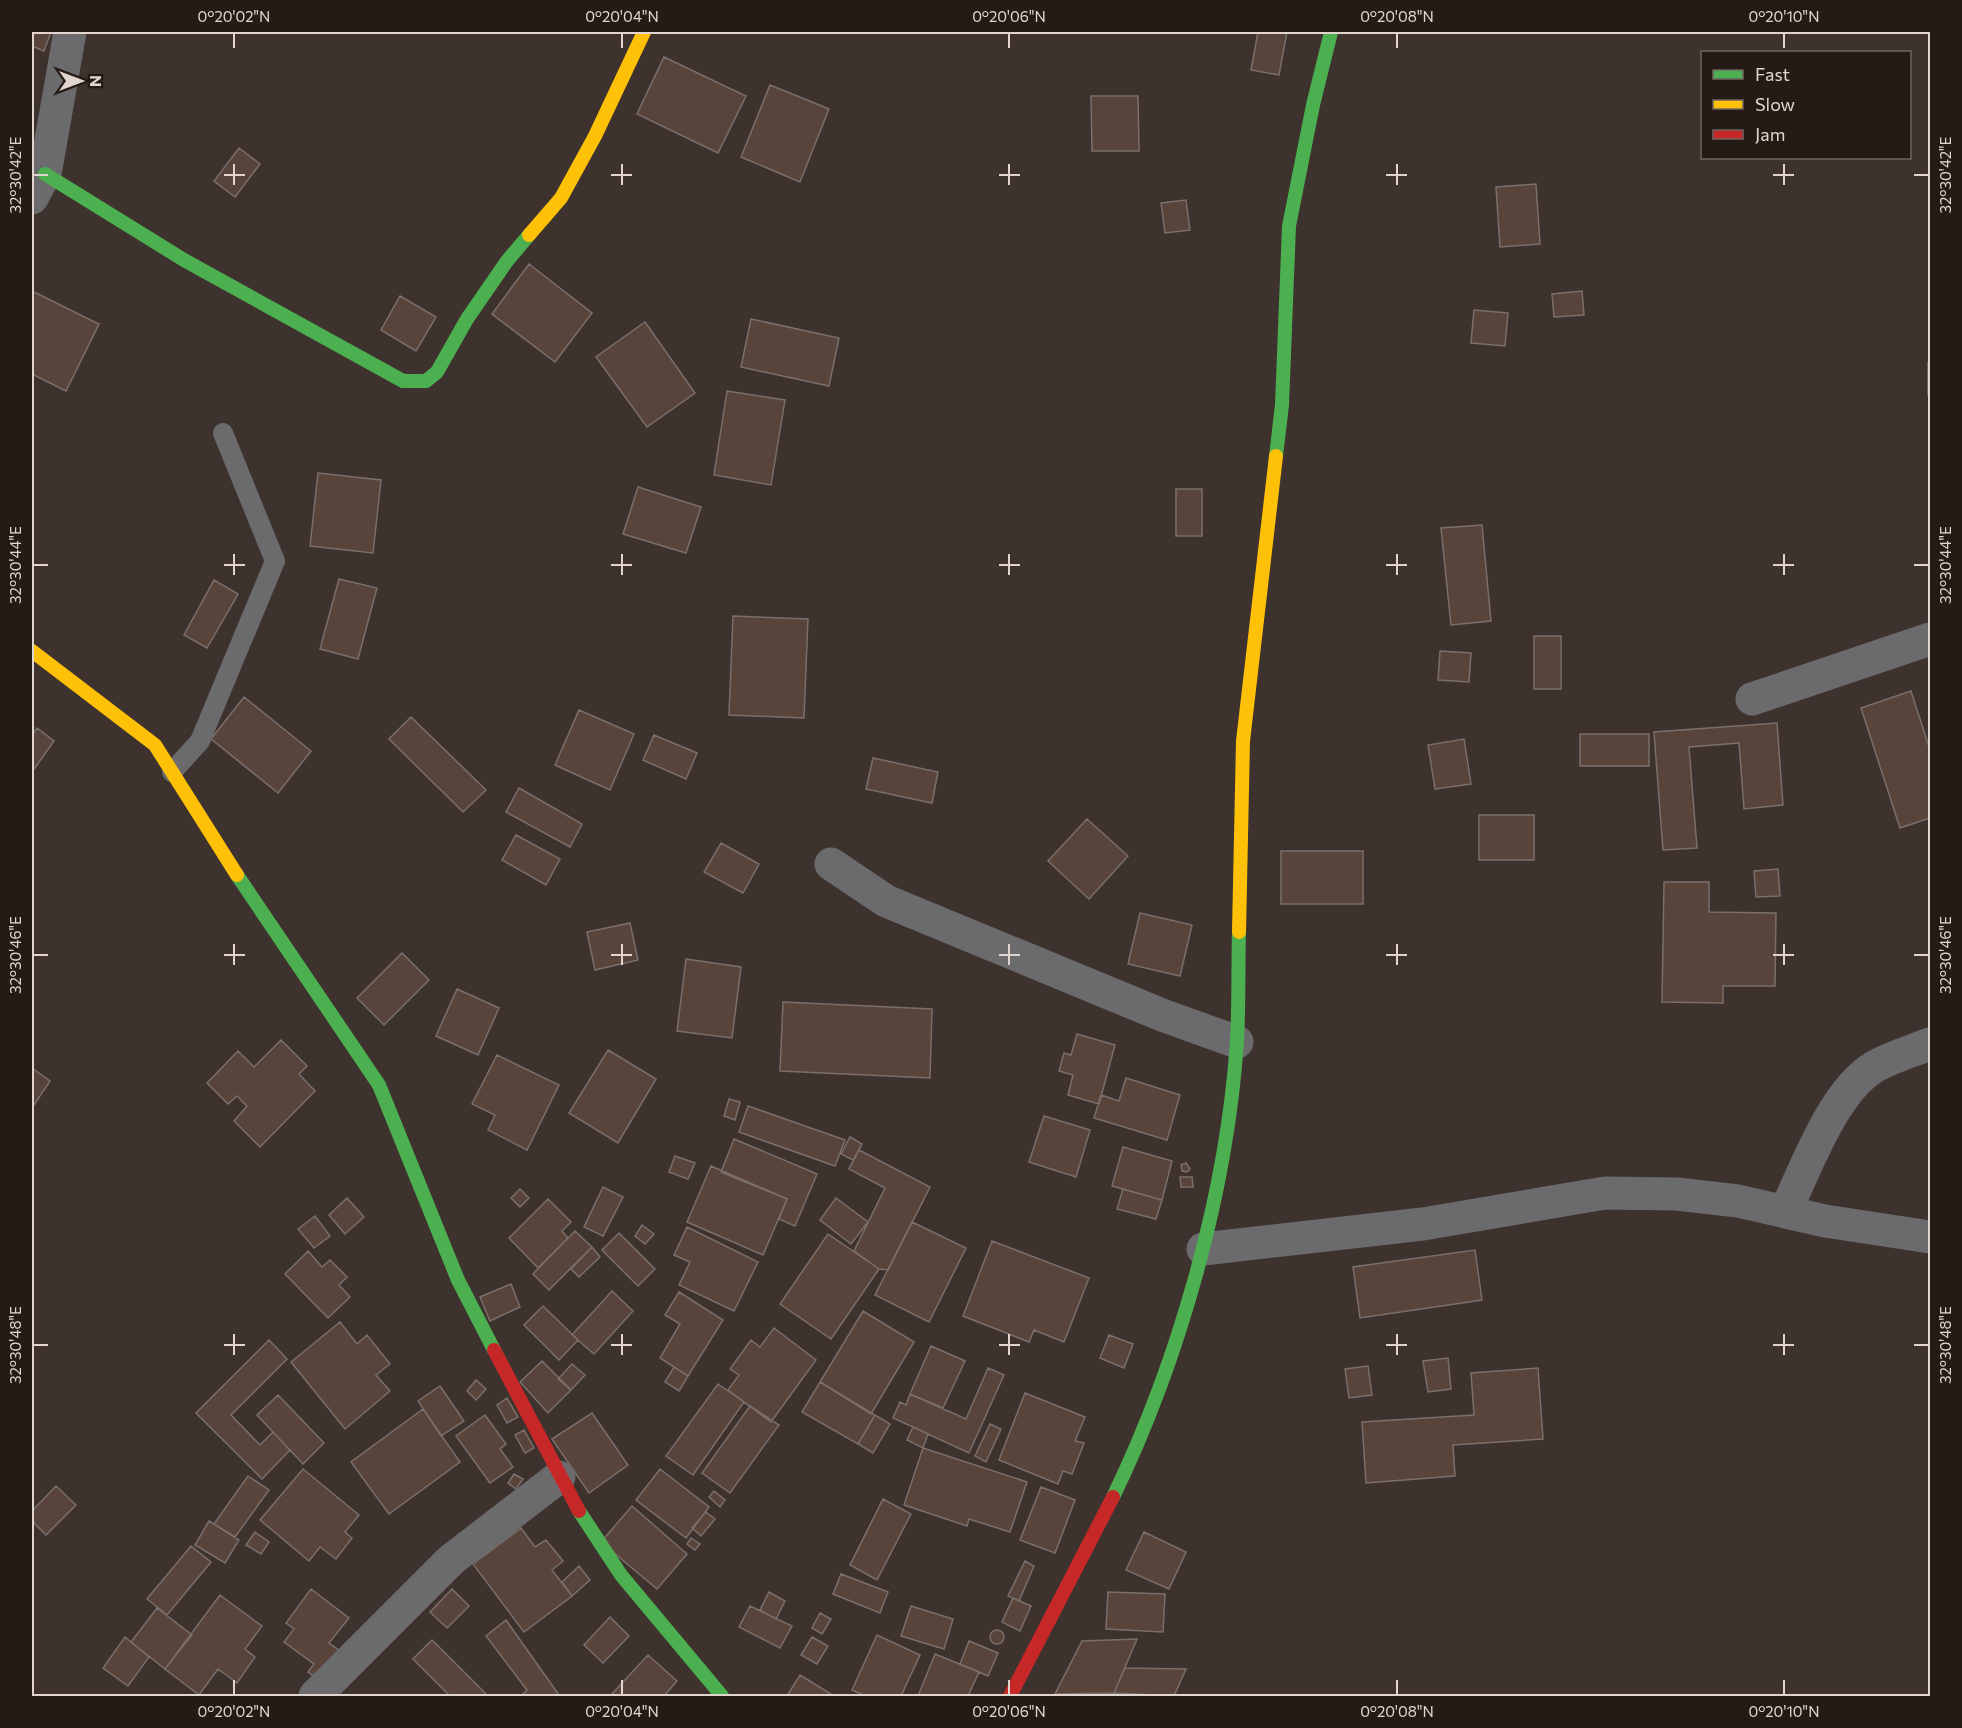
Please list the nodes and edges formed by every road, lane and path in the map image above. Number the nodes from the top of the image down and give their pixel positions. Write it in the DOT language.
graph roads {
  1 [pos="70,32"];
  2 [pos="644,32"];
  3 [pos="1331,32"];
  4 [pos="38,186"];
  5 [pos="223,433"];
  6 [pos="1930,639"];
  7 [pos="32,651"];
  8 [pos="1752,699"];
  9 [pos="172,772"];
  10 [pos="831,864"];
  11 [pos="1237,1042"];
  12 [pos="1930,1044"];
  13 [pos="1785,1212"];
  14 [pos="1930,1237"];
  15 [pos="1203,1249"];
  16 [pos="559,1477"];
  17 [pos="315,1696"];
  18 [pos="722,1696"];
  19 [pos="1010,1696"];
  1 -- 4 [label="street"];
  2 -- 4 [label="street"];
  3 -- 11 [label="street"];
  5 -- 9 [label="lane"];
  6 -- 8 [label="street"];
  7 -- 9 [label="street"];
  9 -- 16 [label="street"];
  10 -- 11 [label="street"];
  11 -- 15 [label="street"];
  12 -- 13 [label="street"];
  13 -- 14 [label="street"];
  13 -- 15 [label="street"];
  15 -- 19 [label="street"];
  16 -- 17 [label="street"];
  16 -- 18 [label="street"];
}
